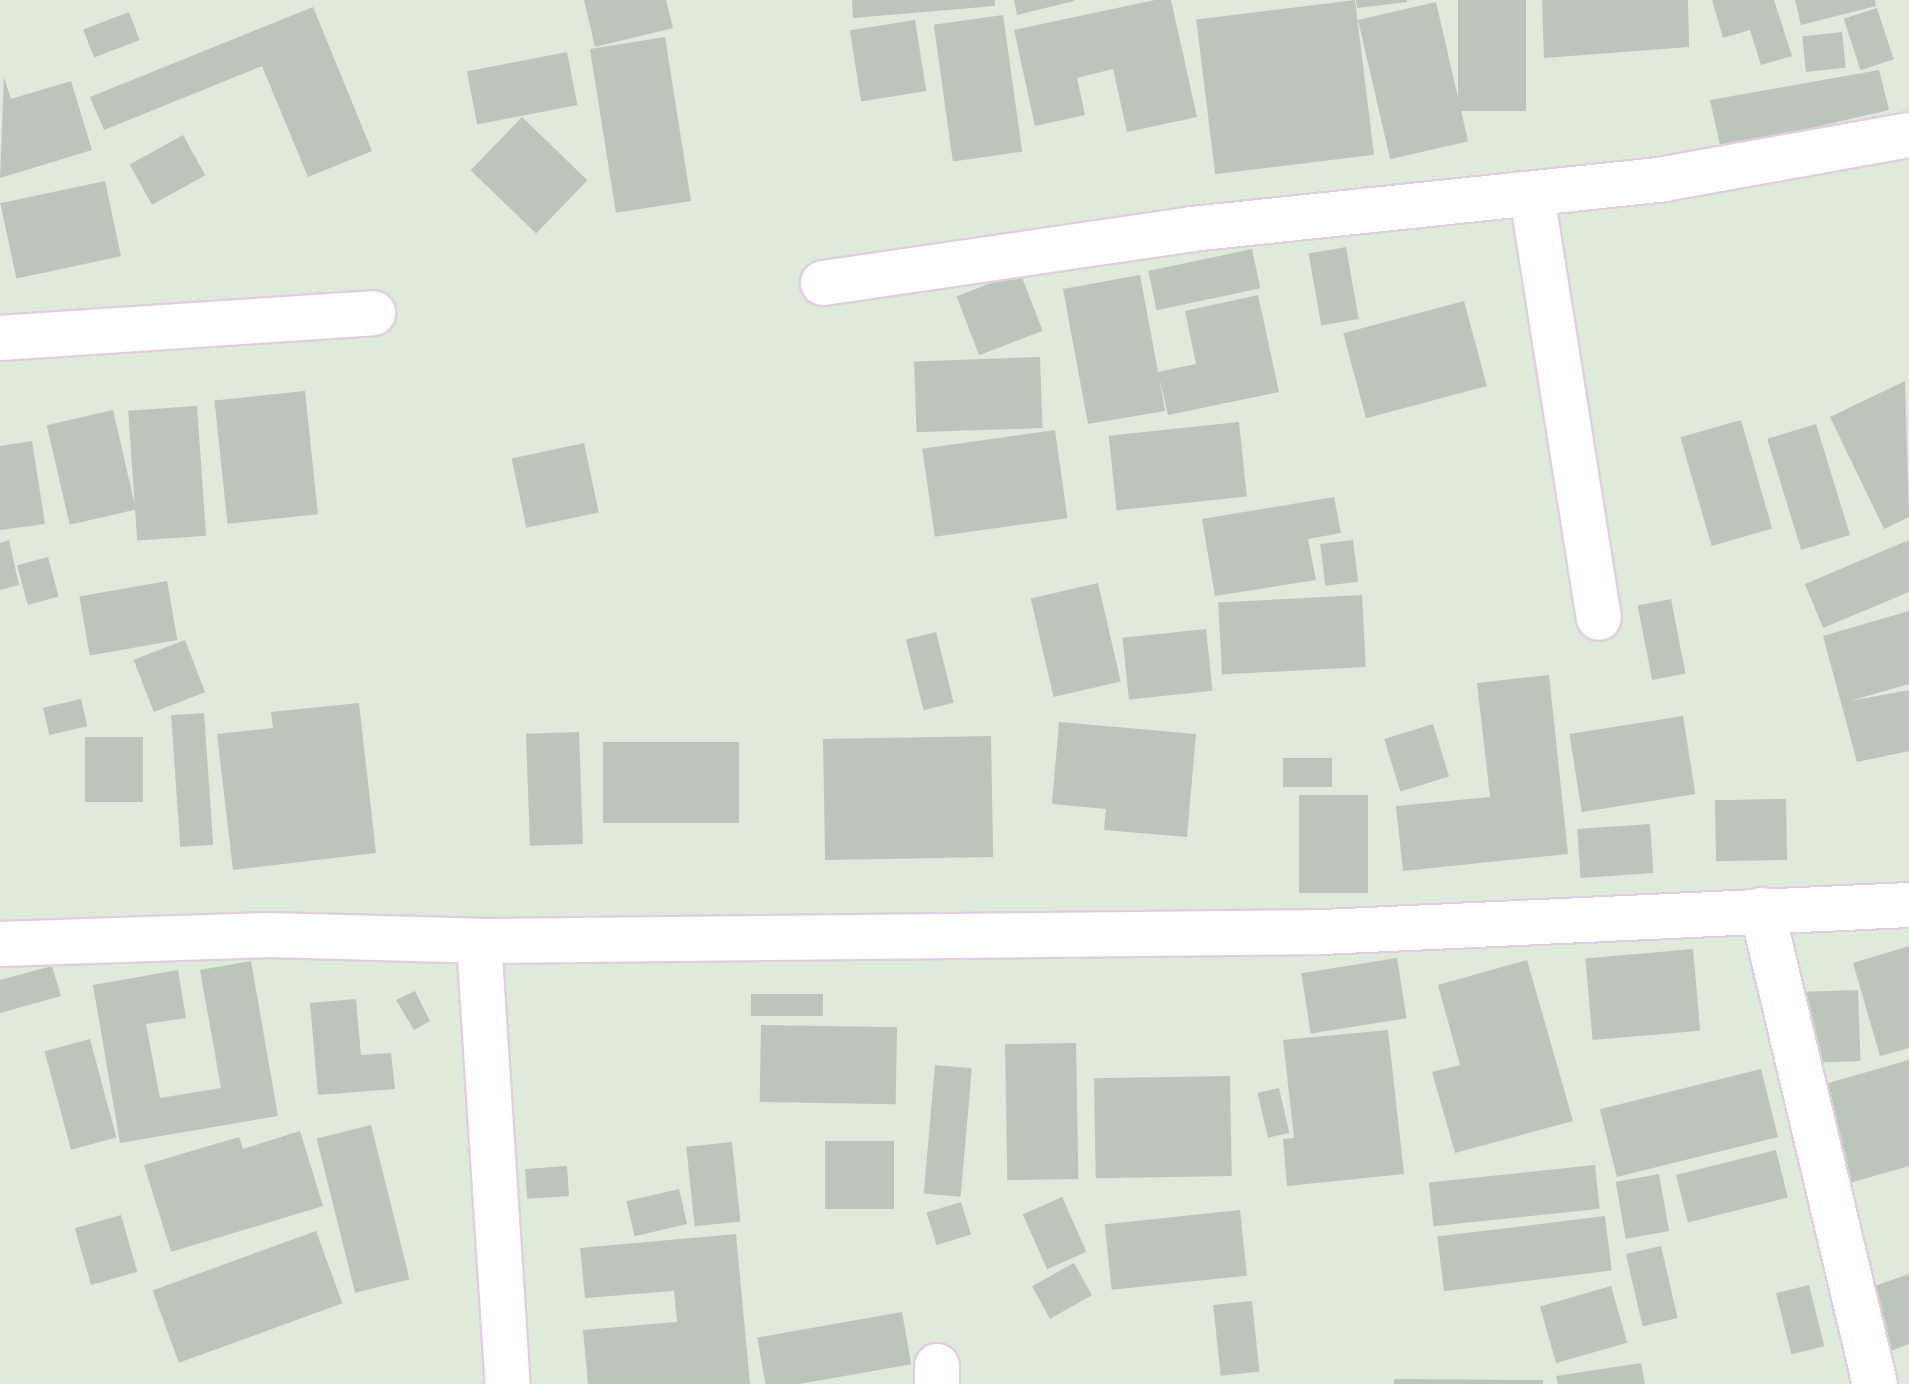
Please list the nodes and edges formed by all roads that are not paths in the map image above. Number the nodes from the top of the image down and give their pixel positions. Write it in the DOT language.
graph roads {
  1 [pos="1909,135"];
  2 [pos="1532,196"];
  3 [pos="823,283"];
  4 [pos="373,313"];
  5 [pos="0,338"];
  6 [pos="1599,618"];
  7 [pos="1909,905"];
  8 [pos="1762,910"];
  9 [pos="479,941"];
  10 [pos="0,944"];
  11 [pos="508,1384"];
  12 [pos="1875,1384"];
  1 -- 2 [label="street"];
  2 -- 3 [label="street"];
  2 -- 6 [label="street"];
  4 -- 5 [label="street"];
  7 -- 8 [label="street"];
  8 -- 9 [label="street"];
  8 -- 12 [label="street"];
  9 -- 10 [label="street"];
  9 -- 11 [label="street"];
}
